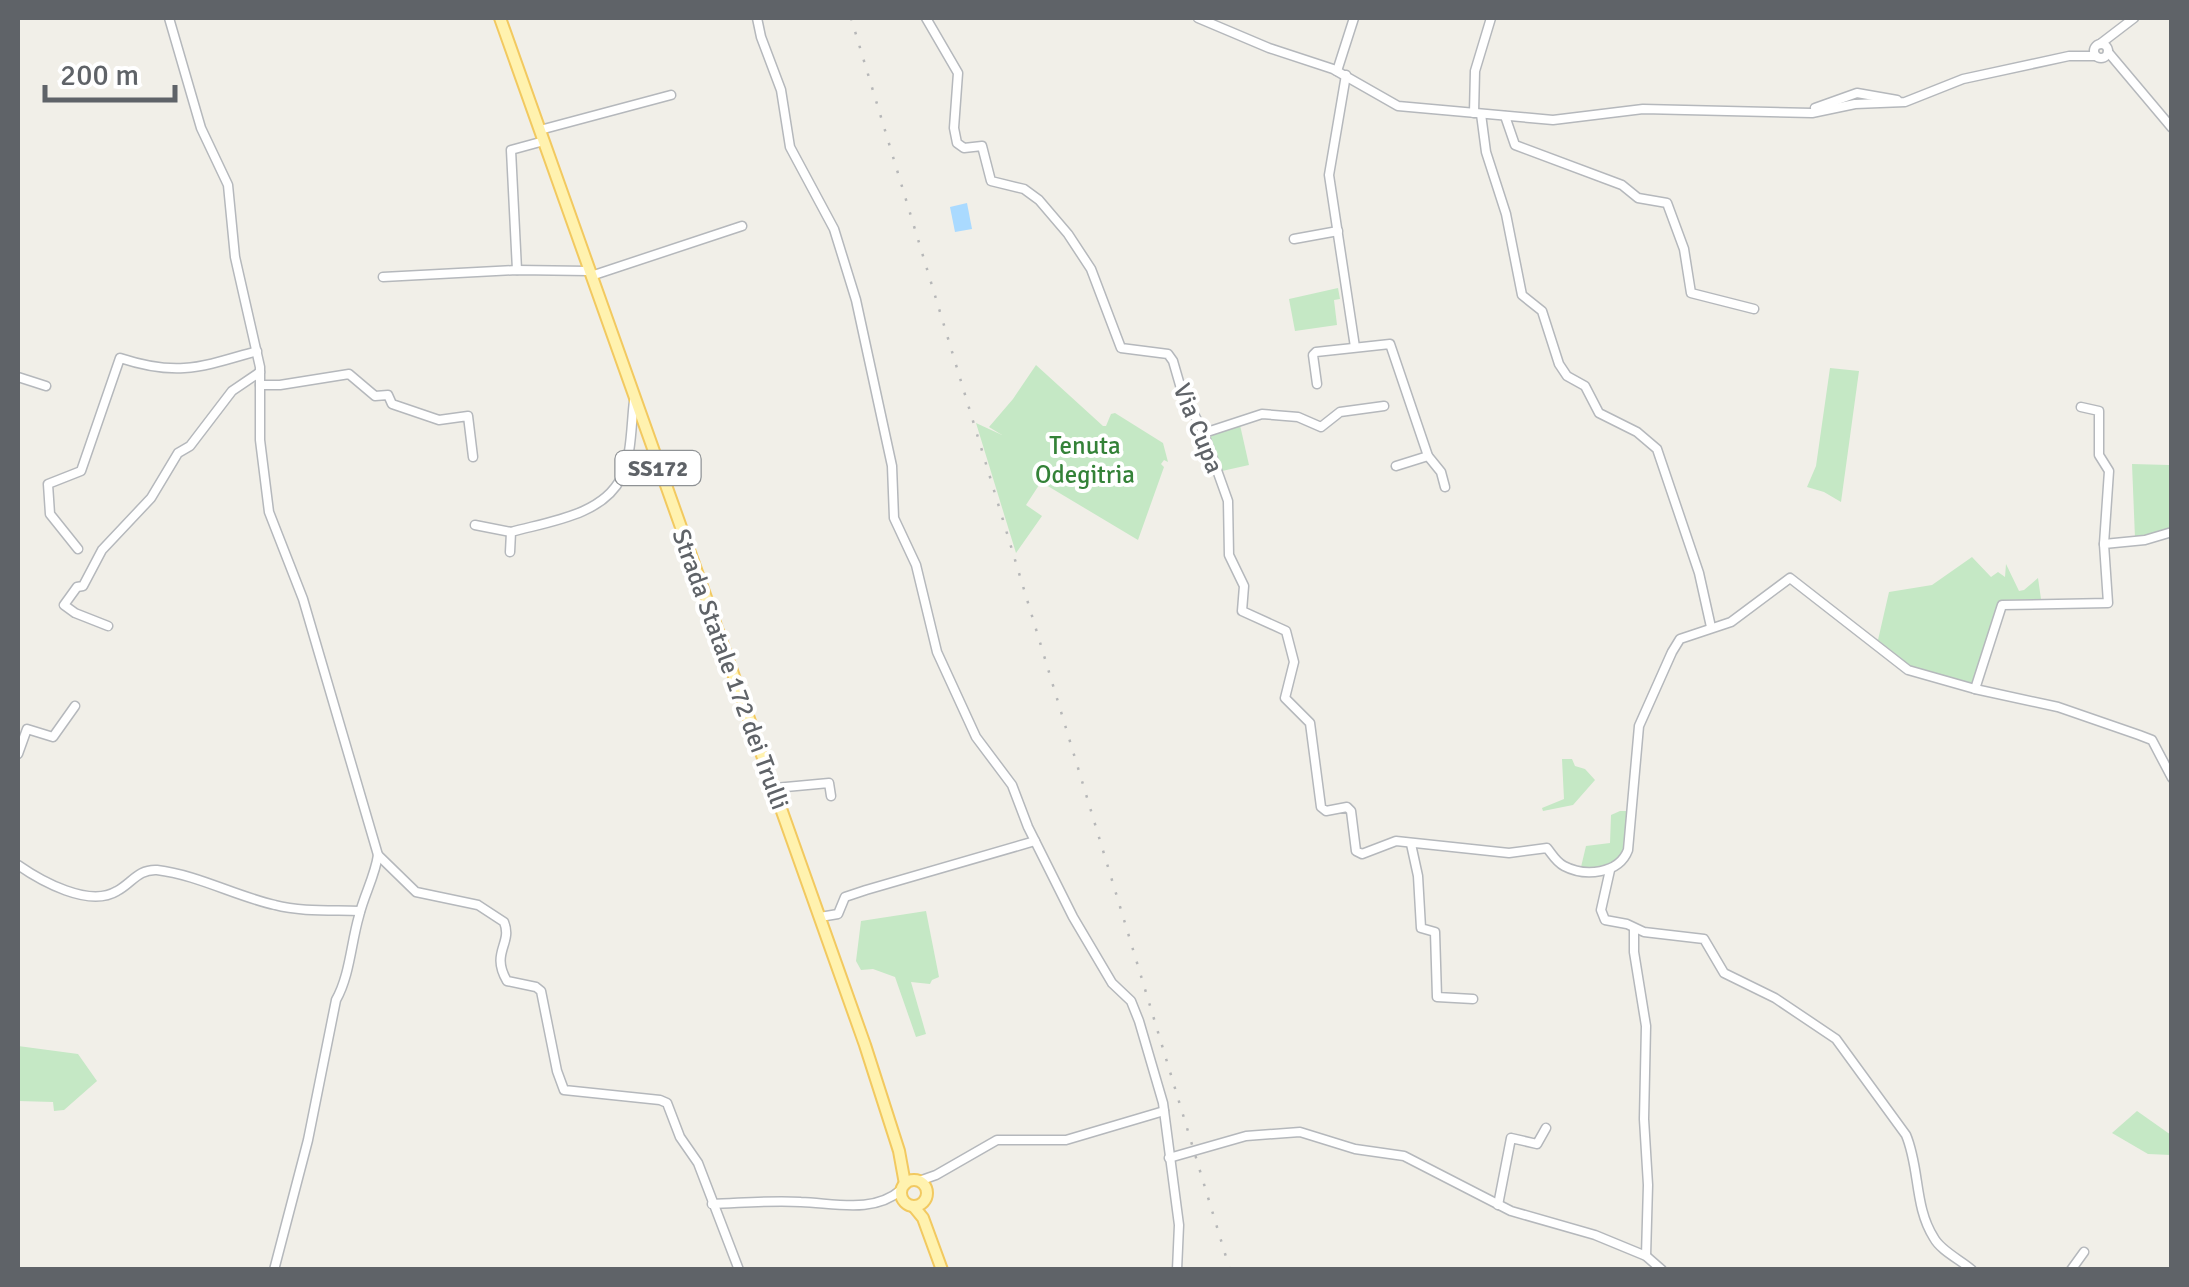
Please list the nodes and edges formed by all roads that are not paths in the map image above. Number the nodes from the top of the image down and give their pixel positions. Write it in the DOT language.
graph roads {
  1 [pos="169,18"];
  2 [pos="500,18"];
  3 [pos="757,18"];
  4 [pos="926,18"];
  5 [pos="1198,18"];
  6 [pos="1354,18"];
  7 [pos="1491,18"];
  8 [pos="2134,18"];
  9 [pos="2115,32"];
  10 [pos="2101,51"];
  11 [pos="2122,68"];
  12 [pos="1342,73"];
  13 [pos="672,95"];
  14 [pos="1477,114"];
  15 [pos="1505,116"];
  16 [pos="2172,128"];
  17 [pos="542,136"];
  18 [pos="742,226"];
  19 [pos="1338,231"];
  20 [pos="1294,239"];
  21 [pos="517,270"];
  22 [pos="590,273"];
  23 [pos="384,277"];
  24 [pos="1754,310"];
  25 [pos="1355,347"];
  26 [pos="257,351"];
  27 [pos="260,372"];
  28 [pos="18,377"];
  29 [pos="260,384"];
  30 [pos="1317,384"];
  31 [pos="46,386"];
  32 [pos="634,401"];
  33 [pos="1384,406"];
  34 [pos="2081,408"];
  35 [pos="1204,432"];
  36 [pos="1428,456"];
  37 [pos="473,458"];
  38 [pos="1396,466"];
  39 [pos="1446,487"];
  40 [pos="475,525"];
  41 [pos="510,532"];
  42 [pos="2172,532"];
  43 [pos="2104,544"];
  44 [pos="78,548"];
  45 [pos="510,552"];
  46 [pos="108,626"];
  47 [pos="1711,627"];
  48 [pos="1975,689"];
  49 [pos="75,706"];
  50 [pos="18,754"];
  51 [pos="2172,778"];
  52 [pos="775,788"];
  53 [pos="832,796"];
  54 [pos="1035,841"];
  55 [pos="1411,844"];
  56 [pos="378,855"];
  57 [pos="18,865"];
  58 [pos="1610,870"];
  59 [pos="360,912"];
  60 [pos="820,917"];
  61 [pos="1634,929"];
  62 [pos="1473,999"];
  63 [pos="1164,1110"];
  64 [pos="1546,1128"];
  65 [pos="1169,1158"];
  66 [pos="913,1192"];
  67 [pos="712,1204"];
  68 [pos="1498,1204"];
  69 [pos="2084,1252"];
  70 [pos="1646,1256"];
  71 [pos="274,1270"];
  72 [pos="739,1270"];
  73 [pos="942,1270"];
  74 [pos="1177,1270"];
  75 [pos="1662,1270"];
  76 [pos="1972,1270"];
  77 [pos="2071,1270"];
  1 -- 26 [label="street"];
  2 -- 17 [label="main road, Strada Statale 172 dei Trulli / SS172"];
  3 -- 54 [label="street"];
  4 -- 35 [label="street, Via Cupa"];
  5 -- 12 [label="street"];
  6 -- 12 [label="street"];
  7 -- 14 [label="street"];
  8 -- 9 [label="street"];
  9 -- 10 [label="street"];
  9 -- 11 [label="street"];
  10 -- 11 [label="street"];
  10 -- 15 [label="street"];
  11 -- 16 [label="street"];
  12 -- 14 [label="street"];
  12 -- 19 [label="street"];
  13 -- 17 [label="street"];
  14 -- 15 [label="street"];
  14 -- 47 [label="street"];
  15 -- 24 [label="street"];
  17 -- 21 [label="street"];
  17 -- 22 [label="main road, Strada Statale 172 dei Trulli / SS172"];
  18 -- 22 [label="street"];
  19 -- 20 [label="street"];
  19 -- 25 [label="street"];
  21 -- 22 [label="street"];
  21 -- 23 [label="street"];
  22 -- 32 [label="main road, Strada Statale 172 dei Trulli / SS172"];
  25 -- 30 [label="street"];
  25 -- 36 [label="street"];
  26 -- 27 [label="street"];
  26 -- 44 [label="street"];
  27 -- 29 [label="street"];
  27 -- 46 [label="street"];
  28 -- 31 [label="street"];
  29 -- 37 [label="street"];
  29 -- 56 [label="street"];
  32 -- 41 [label="street"];
  32 -- 52 [label="main road, Strada Statale 172 dei Trulli / SS172"];
  33 -- 35 [label="street"];
  34 -- 43 [label="street"];
  35 -- 55 [label="street, Via Cupa"];
  36 -- 38 [label="street"];
  36 -- 39 [label="street"];
  40 -- 41 [label="street"];
  41 -- 45 [label="street"];
  42 -- 43 [label="street"];
  43 -- 48 [label="street"];
  47 -- 48 [label="street"];
  47 -- 58 [label="street"];
  48 -- 51 [label="street"];
  49 -- 50 [label="street"];
  52 -- 53 [label="street"];
  52 -- 60 [label="main road, Strada Statale 172 dei Trulli / SS172"];
  54 -- 60 [label="street"];
  54 -- 63 [label="street"];
  55 -- 58 [label="street"];
  55 -- 62 [label="street"];
  56 -- 59 [label="street"];
  56 -- 67 [label="street"];
  57 -- 59 [label="street"];
  58 -- 61 [label="street"];
  59 -- 71 [label="street"];
  60 -- 66 [label="main road, Strada Statale 172 dei Trulli / SS172"];
  61 -- 70 [label="street"];
  61 -- 76 [label="street"];
  63 -- 65 [label="street"];
  63 -- 66 [label="street"];
  64 -- 68 [label="street"];
  65 -- 68 [label="street"];
  65 -- 74 [label="street"];
  66 -- 67 [label="street"];
  66 -- 73 [label="main road"];
  67 -- 72 [label="street"];
  68 -- 70 [label="street"];
  69 -- 77 [label="street"];
  70 -- 75 [label="street"];
}
